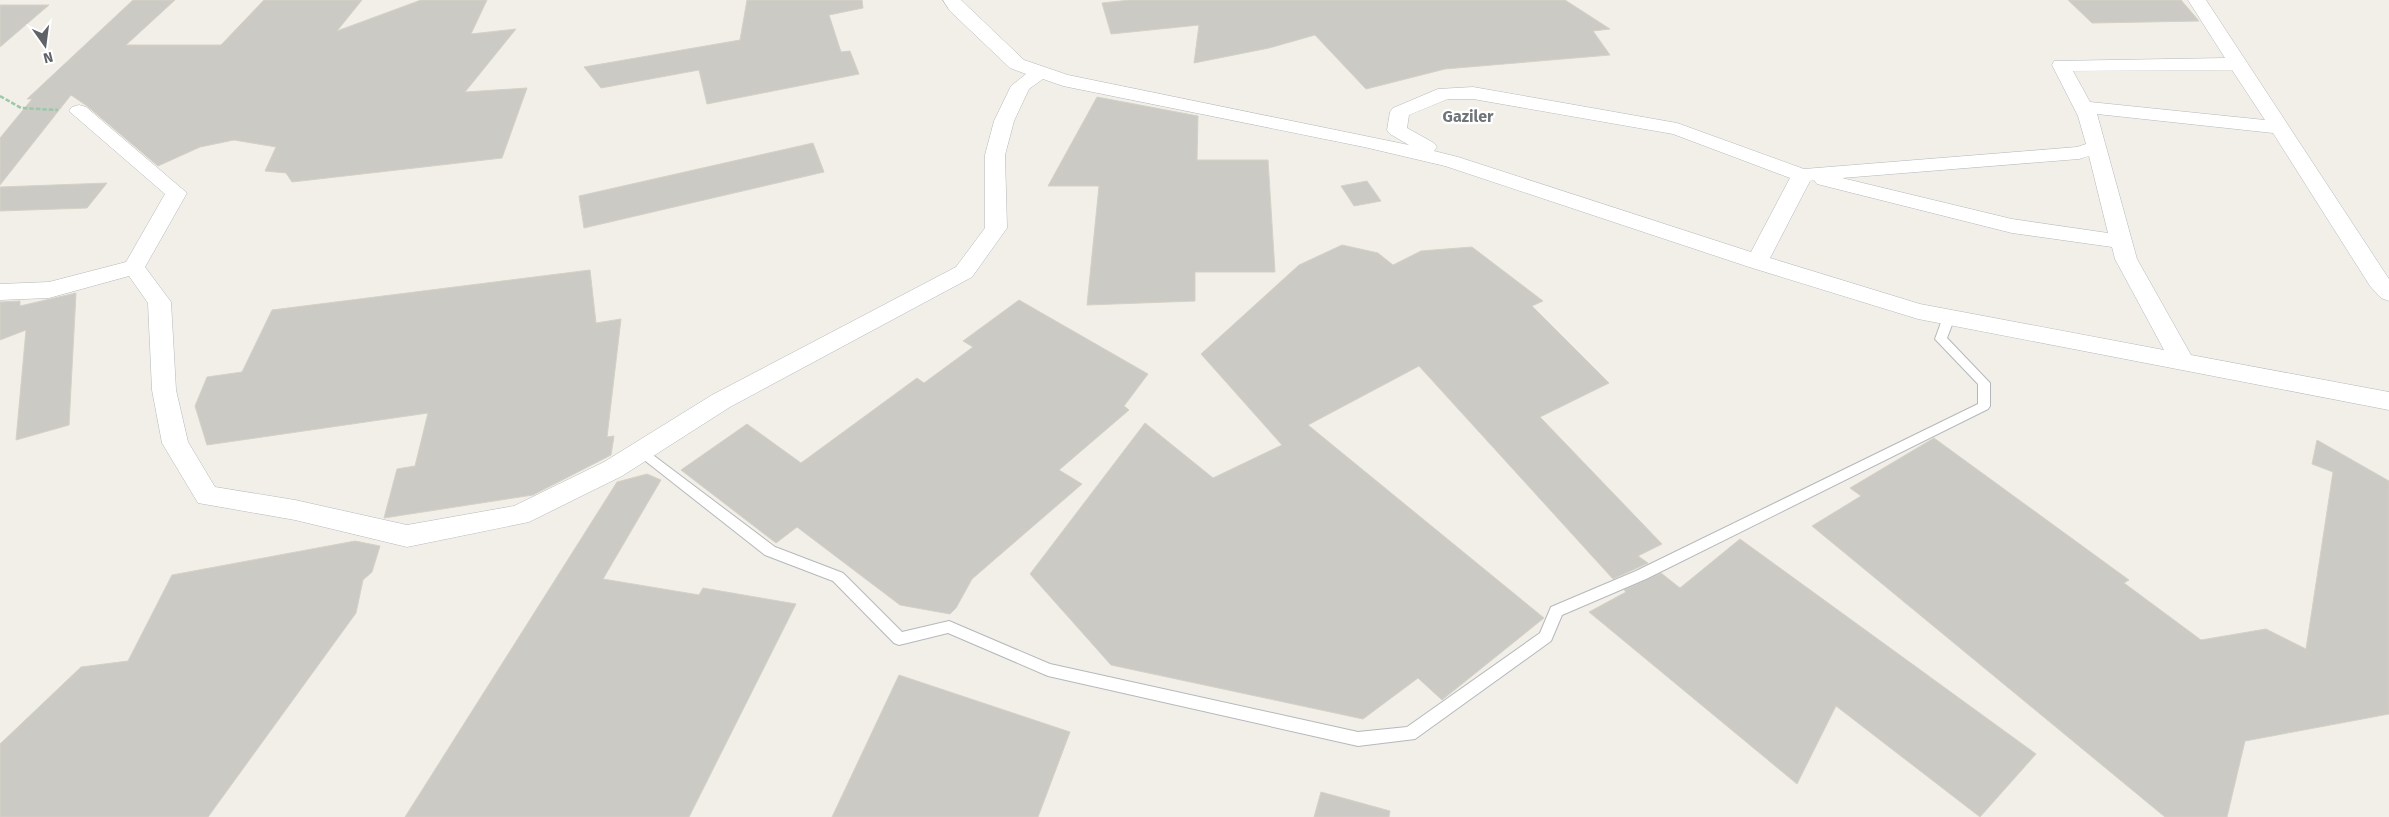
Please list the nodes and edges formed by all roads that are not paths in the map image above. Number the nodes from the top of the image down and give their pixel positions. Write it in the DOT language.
graph roads {
  1 [pos="952,0"];
  2 [pos="2197,0"];
  3 [pos="2238,64"];
  4 [pos="1041,72"];
  5 [pos="2084,107"];
  6 [pos="79,111"];
  7 [pos="2280,128"];
  8 [pos="2097,147"];
  9 [pos="1451,161"];
  10 [pos="1802,175"];
  11 [pos="2122,242"];
  12 [pos="1756,262"];
  13 [pos="134,267"];
  14 [pos="0,292"];
  15 [pos="2389,293"];
  16 [pos="1949,317"];
  17 [pos="2182,361"];
  18 [pos="2389,384"];
  19 [pos="2350,393"];
  20 [pos="2389,401"];
  21 [pos="640,452"];
  1 -- 4 [label="street"];
  2 -- 3 [label="street"];
  3 -- 5 [label="street"];
  3 -- 7 [label="street"];
  4 -- 9 [label="street"];
  4 -- 21 [label="street"];
  5 -- 7 [label="street"];
  5 -- 8 [label="street"];
  6 -- 13 [label="street"];
  7 -- 15 [label="street"];
  8 -- 10 [label="street"];
  8 -- 11 [label="street"];
  9 -- 10 [label="street"];
  9 -- 12 [label="street"];
  10 -- 11 [label="street"];
  10 -- 12 [label="street"];
  11 -- 17 [label="street"];
  12 -- 16 [label="street"];
  13 -- 14 [label="street"];
  13 -- 21 [label="street"];
  16 -- 17 [label="street"];
  16 -- 21 [label="lane"];
  17 -- 19 [label="street"];
  18 -- 19 [label="street"];
  19 -- 20 [label="street"];
}
